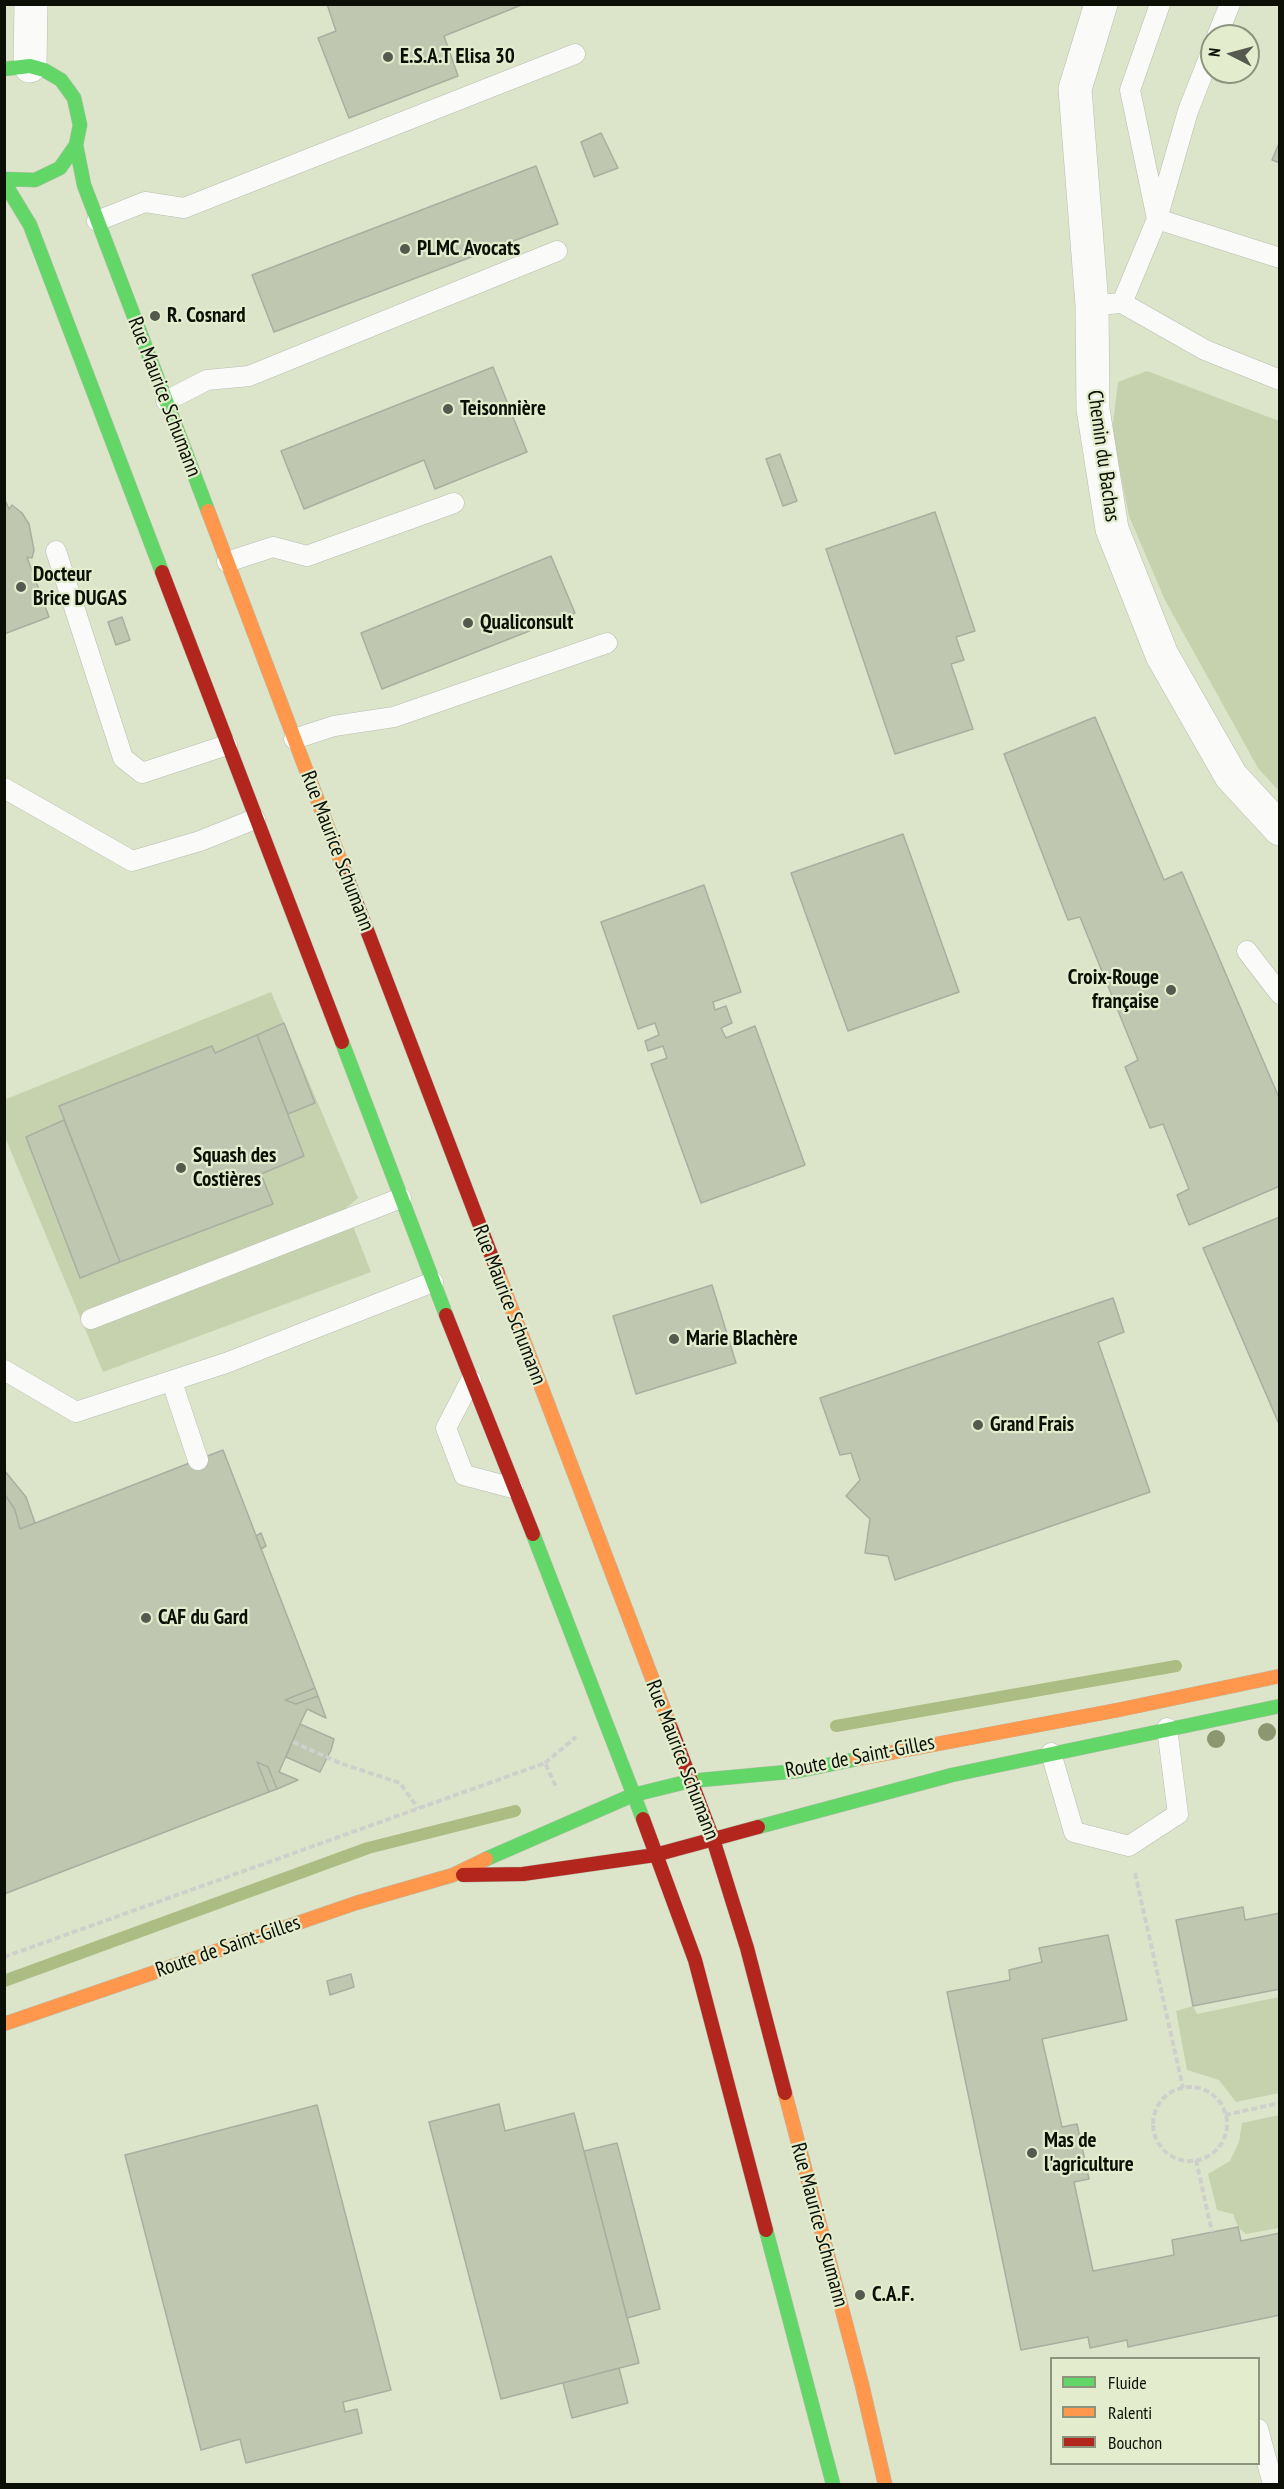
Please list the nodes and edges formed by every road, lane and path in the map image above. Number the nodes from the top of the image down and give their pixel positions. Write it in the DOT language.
graph roads {
  1 [pos="31,4"];
  2 [pos="1101,4"];
  3 [pos="1160,4"];
  4 [pos="1230,4"];
  5 [pos="1222,24"];
  6 [pos="575,54"];
  7 [pos="17,68"];
  8 [pos="1200,80"];
  9 [pos="76,145"];
  10 [pos="4,181"];
  11 [pos="1157,219"];
  12 [pos="98,221"];
  13 [pos="557,251"];
  14 [pos="1280,258"];
  15 [pos="1107,304"];
  16 [pos="1280,380"];
  17 [pos="166,401"];
  18 [pos="453,503"];
  19 [pos="56,551"];
  20 [pos="227,562"];
  21 [pos="607,643"];
  22 [pos="294,739"];
  23 [pos="227,745"];
  24 [pos="4,788"];
  25 [pos="255,819"];
  26 [pos="1280,829"];
  27 [pos="1247,951"];
  28 [pos="1280,994"];
  29 [pos="401,1198"];
  30 [pos="433,1282"];
  31 [pos="91,1319"];
  32 [pos="4,1370"];
  33 [pos="471,1380"];
  34 [pos="172,1382"];
  35 [pos="198,1460"];
  36 [pos="513,1488"];
  37 [pos="1280,1676"];
  38 [pos="1280,1706"];
  39 [pos="1167,1728"];
  40 [pos="585,1729"];
  41 [pos="293,1742"];
  42 [pos="1051,1753"];
  43 [pos="544,1763"];
  44 [pos="690,1781"];
  45 [pos="559,1793"];
  46 [pos="633,1795"];
  47 [pos="418,1808"];
  48 [pos="713,1839"];
  49 [pos="1129,1846"];
  50 [pos="655,1855"];
  51 [pos="453,1875"];
  52 [pos="4,1957"];
  53 [pos="4,2024"];
  54 [pos="1184,2088"];
  55 [pos="1280,2103"];
  56 [pos="1225,2115"];
  57 [pos="1196,2160"];
  58 [pos="1212,2232"];
  59 [pos="1260,2435"];
  60 [pos="833,2484"];
  61 [pos="885,2484"];
  62 [pos="1273,2484"];
  1 -- 7 [label="street"];
  2 -- 15 [label="street, Chemin du Bachas"];
  3 -- 11 [label="lane"];
  4 -- 5 [label="lane"];
  6 -- 12 [label="lane"];
  7 -- 9 [label="main road, Rue Maurice Schumann"];
  8 -- 11 [label="lane"];
  9 -- 10 [label="main road"];
  9 -- 12 [label="main road, Rue Maurice Schumann"];
  10 -- 23 [label="main road"];
  11 -- 14 [label="lane"];
  11 -- 15 [label="lane"];
  12 -- 17 [label="main road, Rue Maurice Schumann"];
  13 -- 17 [label="lane"];
  15 -- 16 [label="lane"];
  15 -- 26 [label="street, Chemin du Bachas"];
  17 -- 20 [label="main road, Rue Maurice Schumann"];
  18 -- 20 [label="lane"];
  19 -- 23 [label="lane"];
  20 -- 22 [label="main road, Rue Maurice Schumann"];
  21 -- 22 [label="lane"];
  22 -- 44 [label="main road, Rue Maurice Schumann"];
  23 -- 25 [label="main road"];
  24 -- 25 [label="lane"];
  25 -- 29 [label="main road"];
  27 -- 28 [label="lane"];
  29 -- 30 [label="main road"];
  29 -- 31 [label="lane"];
  30 -- 33 [label="main road"];
  30 -- 34 [label="lane"];
  32 -- 34 [label="lane"];
  33 -- 36 [label="main road"];
  33 -- 36 [label="lane"];
  34 -- 35 [label="lane"];
  36 -- 46 [label="main road"];
  37 -- 44 [label="main road, Route de Saint-Gilles"];
  38 -- 39 [label="main road, Route de Saint-Gilles"];
  39 -- 42 [label="main road, Route de Saint-Gilles"];
  39 -- 49 [label="lane"];
  40 -- 43 [label="path"];
  41 -- 47 [label="path"];
  42 -- 48 [label="main road, Route de Saint-Gilles"];
  42 -- 49 [label="lane"];
  43 -- 45 [label="path"];
  43 -- 47 [label="path"];
  44 -- 46 [label="main road, Route de Saint-Gilles"];
  44 -- 48 [label="main road, Rue Maurice Schumann"];
  46 -- 50 [label="main road"];
  46 -- 51 [label="main road, Route de Saint-Gilles"];
  47 -- 52 [label="path"];
  48 -- 50 [label="main road, Route de Saint-Gilles"];
  48 -- 61 [label="main road, Rue Maurice Schumann"];
  49 -- 54 [label="path"];
  50 -- 51 [label="main road, Route de Saint-Gilles"];
  50 -- 60 [label="main road"];
  51 -- 53 [label="main road, Route de Saint-Gilles"];
  54 -- 56 [label="path"];
  54 -- 57 [label="path"];
  55 -- 56 [label="path"];
  56 -- 57 [label="path"];
  57 -- 58 [label="path"];
  59 -- 62 [label="lane"];
}
